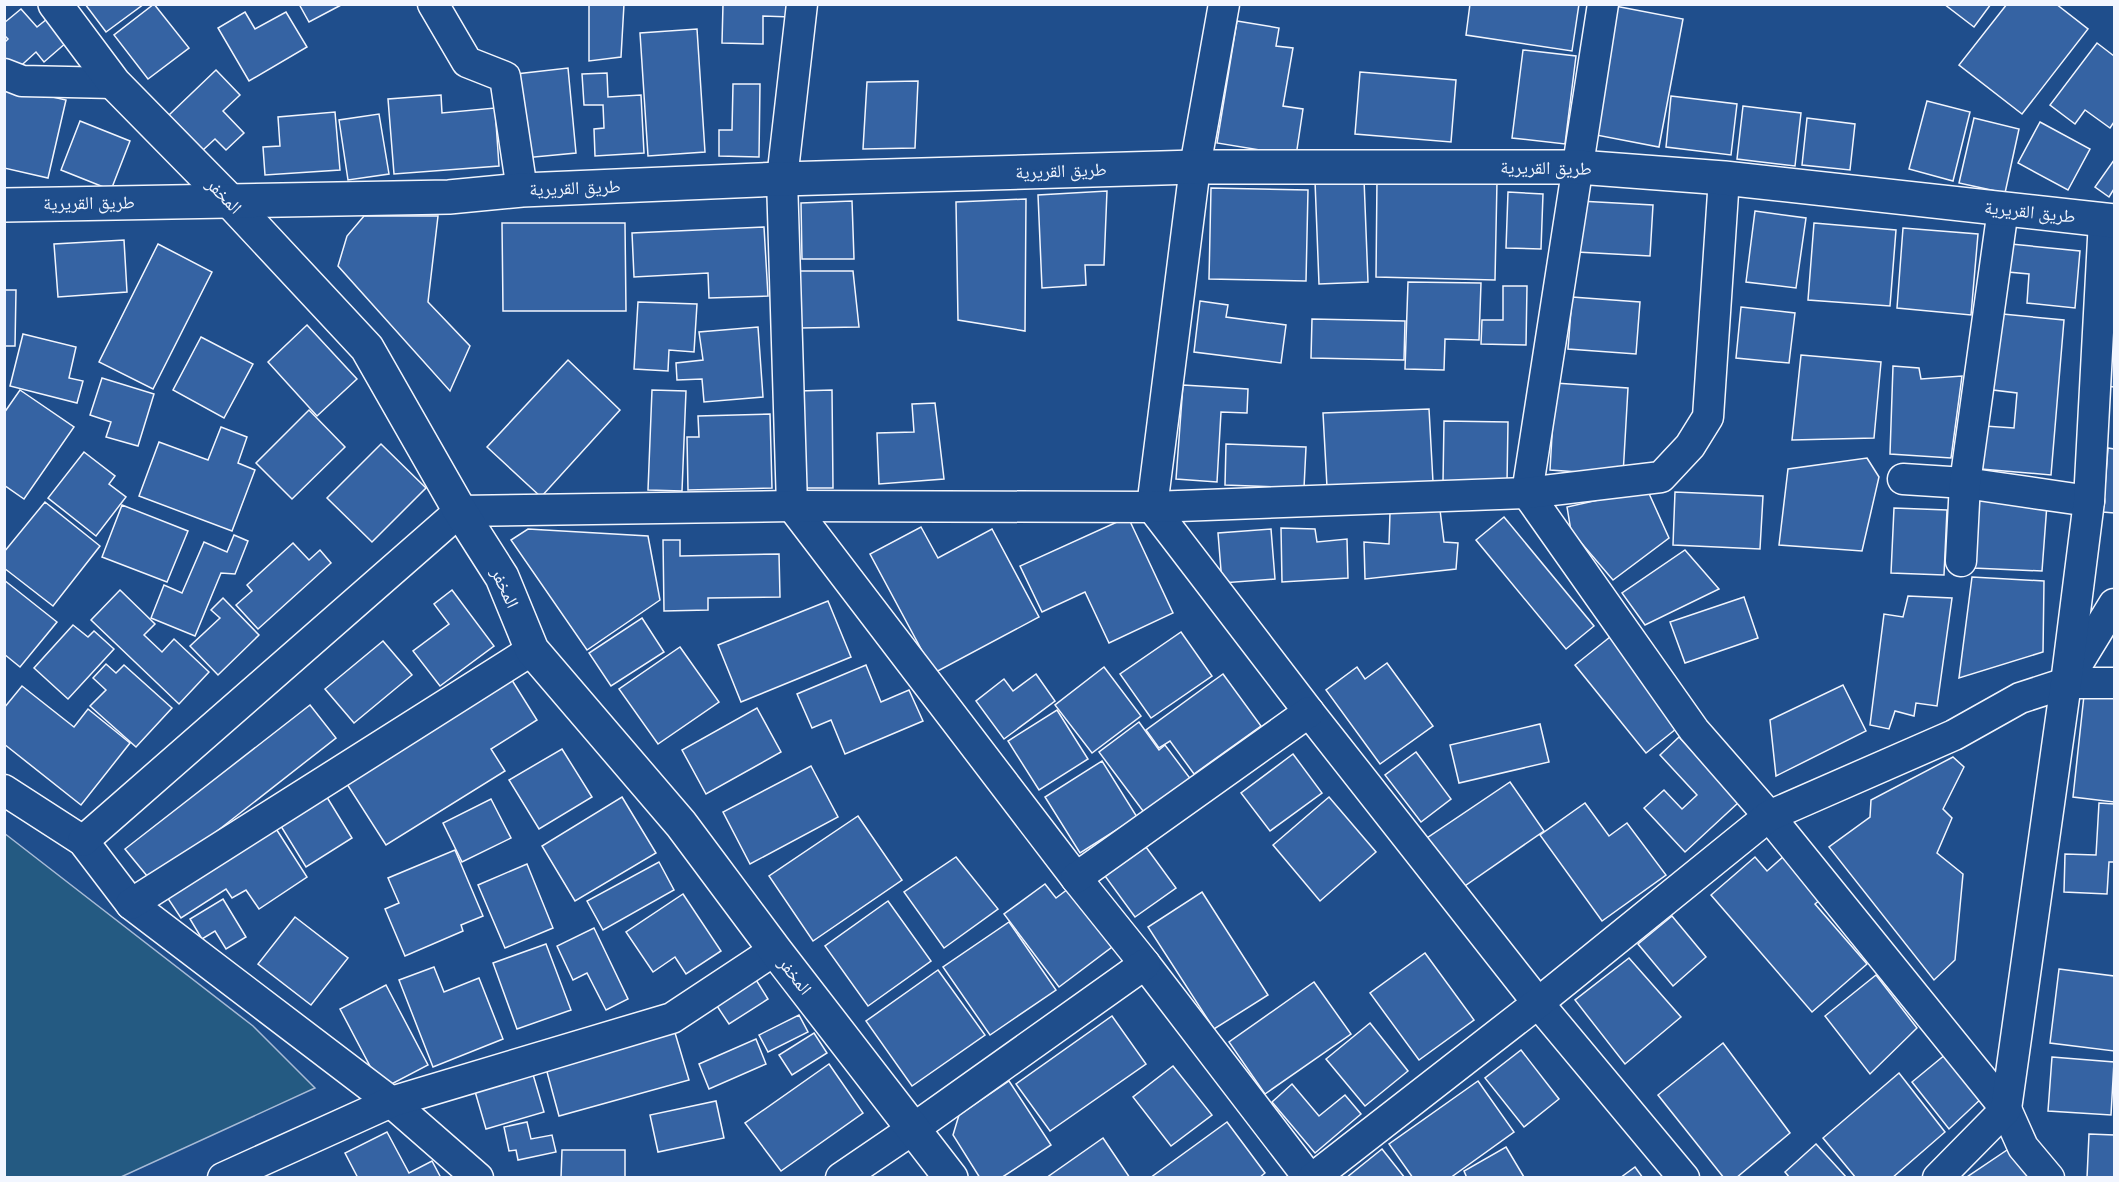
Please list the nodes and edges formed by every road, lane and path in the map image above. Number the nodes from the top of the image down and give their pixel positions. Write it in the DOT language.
graph roads {
  1 [pos="55,4"];
  2 [pos="433,4"];
  3 [pos="802,4"];
  4 [pos="1224,4"];
  5 [pos="1603,4"];
  6 [pos="4,74"];
  7 [pos="114,83"];
  8 [pos="1195,167"];
  9 [pos="1578,167"];
  10 [pos="1724,178"];
  11 [pos="782,179"];
  12 [pos="522,190"];
  13 [pos="229,200"];
  14 [pos="4,205"];
  15 [pos="2003,208"];
  16 [pos="2109,221"];
  17 [pos="1903,479"];
  18 [pos="1965,483"];
  19 [pos="1527,493"];
  20 [pos="2089,501"];
  21 [pos="792,506"];
  22 [pos="1152,507"];
  23 [pos="460,511"];
  24 [pos="1961,561"];
  25 [pos="2115,604"];
  26 [pos="532,650"];
  27 [pos="2066,683"];
  28 [pos="2115,684"];
  29 [pos="1309,712"];
  30 [pos="4,790"];
  31 [pos="1769,816"];
  32 [pos="83,841"];
  33 [pos="1076,878"];
  34 [pos="131,904"];
  35 [pos="775,950"];
  36 [pos="1145,964"];
  37 [pos="1538,1003"];
  38 [pos="391,1102"];
  39 [pos="2006,1109"];
  40 [pos="913,1129"];
  41 [pos="223,1178"];
  42 [pos="478,1178"];
  43 [pos="842,1178"];
  44 [pos="951,1178"];
  45 [pos="1311,1178"];
  46 [pos="1684,1178"];
  47 [pos="1938,1178"];
  48 [pos="2049,1178"];
  1 -- 7 [label="street, المخفر"];
  2 -- 12 [label="street"];
  3 -- 11 [label="street"];
  4 -- 8 [label="street"];
  5 -- 9 [label="street"];
  6 -- 7 [label="street"];
  7 -- 13 [label="street, المخفر"];
  8 -- 9 [label="street, طريق القريرية"];
  8 -- 11 [label="street, طريق القريرية"];
  8 -- 22 [label="street"];
  9 -- 10 [label="street, طريق القريرية"];
  9 -- 19 [label="street"];
  10 -- 15 [label="street, طريق القريرية"];
  10 -- 19 [label="street"];
  11 -- 12 [label="street, طريق القريرية"];
  11 -- 21 [label="street"];
  12 -- 13 [label="street, طريق القريرية"];
  13 -- 14 [label="street, طريق القريرية"];
  13 -- 23 [label="street, المخفر"];
  15 -- 16 [label="street, طريق القريرية"];
  15 -- 18 [label="street"];
  16 -- 20 [label="street"];
  17 -- 18 [label="street"];
  18 -- 20 [label="street"];
  18 -- 24 [label="street"];
  19 -- 22 [label="street"];
  19 -- 31 [label="street"];
  20 -- 27 [label="street"];
  21 -- 22 [label="street"];
  21 -- 23 [label="street"];
  21 -- 33 [label="street"];
  22 -- 29 [label="street"];
  23 -- 26 [label="street, المخفر"];
  23 -- 32 [label="street"];
  25 -- 27 [label="street"];
  26 -- 34 [label="street"];
  26 -- 35 [label="street, المخفر"];
  27 -- 28 [label="street"];
  27 -- 31 [label="street"];
  27 -- 39 [label="street"];
  29 -- 33 [label="street"];
  29 -- 37 [label="street"];
  30 -- 32 [label="street"];
  31 -- 37 [label="street"];
  31 -- 39 [label="street"];
  32 -- 34 [label="street"];
  33 -- 36 [label="street"];
  34 -- 38 [label="street"];
  35 -- 38 [label="street"];
  35 -- 40 [label="street, المخفر"];
  36 -- 40 [label="street"];
  36 -- 45 [label="street"];
  37 -- 45 [label="street"];
  37 -- 46 [label="street"];
  38 -- 41 [label="street"];
  38 -- 42 [label="street"];
  39 -- 47 [label="street"];
  39 -- 48 [label="street"];
  40 -- 43 [label="street"];
  40 -- 44 [label="street, المخفر"];
}
